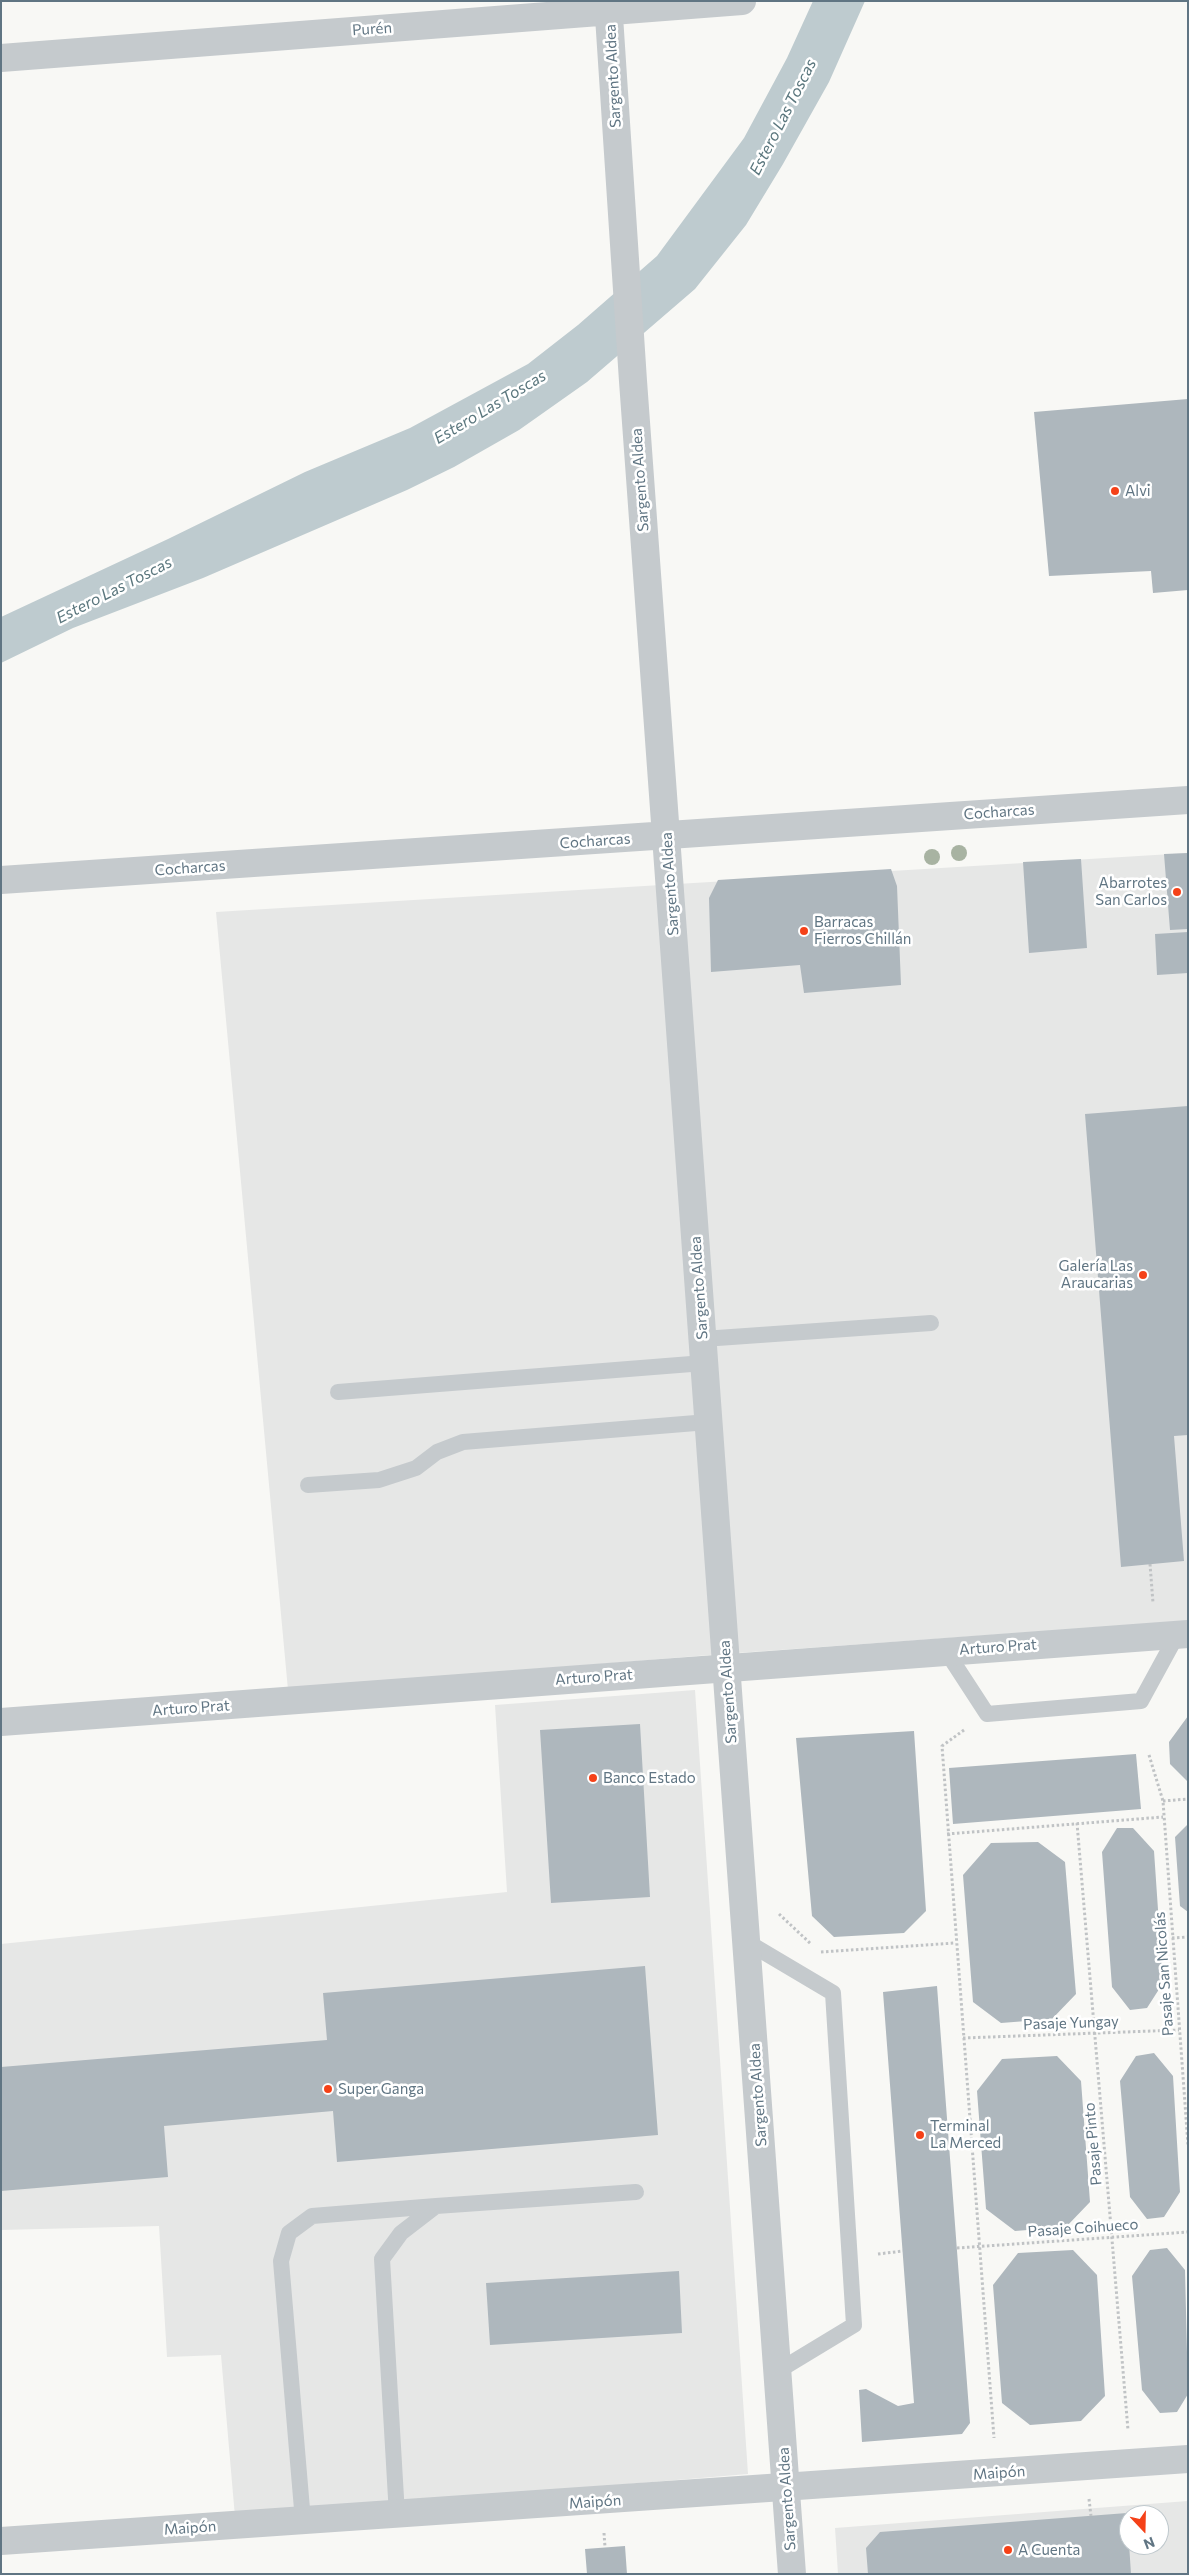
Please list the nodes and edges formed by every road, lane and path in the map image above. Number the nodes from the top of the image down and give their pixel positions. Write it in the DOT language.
graph roads {
  1 [pos="742,1"];
  2 [pos="609,6"];
  3 [pos="1,58"];
  4 [pos="1188,800"];
  5 [pos="666,836"];
  6 [pos="1,880"];
  7 [pos="931,1323"];
  8 [pos="704,1351"];
  9 [pos="338,1392"];
  10 [pos="708,1422"];
  11 [pos="308,1485"];
  12 [pos="1182,1634"];
  13 [pos="946,1651"];
  14 [pos="726,1668"];
  15 [pos="987,1714"];
  16 [pos="1,1722"];
  17 [pos="1149,1756"];
  18 [pos="1188,1799"];
  19 [pos="1162,1801"];
  20 [pos="1164,1817"];
  21 [pos="1077,1823"];
  22 [pos="947,1834"];
  23 [pos="743,1893"];
  24 [pos="1188,1937"];
  25 [pos="1172,1938"];
  26 [pos="747,1942"];
  27 [pos="955,1944"];
  28 [pos="813,1946"];
  29 [pos="820,1952"];
  30 [pos="1179,2030"];
  31 [pos="1095,2034"];
  32 [pos="963,2038"];
  33 [pos="1188,2145"];
  34 [pos="636,2192"];
  35 [pos="436,2206"];
  36 [pos="1188,2232"];
  37 [pos="1113,2237"];
  38 [pos="979,2246"];
  39 [pos="957,2248"];
  40 [pos="778,2371"];
  41 [pos="1188,2459"];
  42 [pos="1131,2463"];
  43 [pos="997,2473"];
  44 [pos="786,2488"];
  45 [pos="398,2515"];
  46 [pos="303,2521"];
  47 [pos="1,2542"];
  48 [pos="792,2574"];
  1 -- 2 [label="street, Purén"];
  2 -- 3 [label="street, Purén"];
  2 -- 5 [label="street, Sargento Aldea"];
  4 -- 5 [label="street, Cocharcas"];
  5 -- 6 [label="street, Cocharcas"];
  5 -- 8 [label="street, Sargento Aldea"];
  7 -- 8 [label="lane"];
  8 -- 9 [label="lane"];
  8 -- 10 [label="street, Sargento Aldea"];
  10 -- 11 [label="lane"];
  10 -- 14 [label="street, Sargento Aldea"];
  12 -- 13 [label="street, Arturo Prat"];
  12 -- 15 [label="lane"];
  13 -- 14 [label="street, Arturo Prat"];
  13 -- 15 [label="lane"];
  14 -- 16 [label="street, Arturo Prat"];
  14 -- 23 [label="street, Sargento Aldea"];
  15 -- 22 [label="path"];
  17 -- 19 [label="path, Pasaje San Nicolás"];
  18 -- 19 [label="path"];
  19 -- 20 [label="path, Pasaje San Nicolás"];
  20 -- 21 [label="path"];
  20 -- 25 [label="path, Pasaje San Nicolás"];
  21 -- 22 [label="path"];
  21 -- 31 [label="path, Pasaje Pinto"];
  22 -- 27 [label="path"];
  23 -- 26 [label="street, Sargento Aldea"];
  23 -- 28 [label="path"];
  24 -- 25 [label="path"];
  25 -- 30 [label="path, Pasaje San Nicolás"];
  26 -- 40 [label="street, Sargento Aldea"];
  26 -- 40 [label="lane"];
  27 -- 29 [label="path"];
  27 -- 32 [label="path"];
  30 -- 31 [label="path, Pasaje Yungay"];
  30 -- 33 [label="path, Pasaje San Nicolás"];
  31 -- 32 [label="path, Pasaje Yungay"];
  31 -- 37 [label="path, Pasaje Pinto"];
  32 -- 38 [label="path"];
  34 -- 35 [label="lane"];
  35 -- 45 [label="lane"];
  35 -- 46 [label="lane"];
  36 -- 37 [label="path, Pasaje Coihueco"];
  37 -- 38 [label="path, Pasaje Coihueco"];
  37 -- 42 [label="path, Pasaje Pinto"];
  38 -- 39 [label="path, Pasaje Coihueco"];
  38 -- 43 [label="path"];
  40 -- 44 [label="street, Sargento Aldea"];
  41 -- 42 [label="street, Maipón"];
  42 -- 43 [label="street, Maipón"];
  43 -- 44 [label="street, Maipón"];
  44 -- 45 [label="street, Maipón"];
  44 -- 48 [label="street, Sargento Aldea"];
  45 -- 46 [label="street, Maipón"];
  46 -- 47 [label="street, Maipón"];
}
